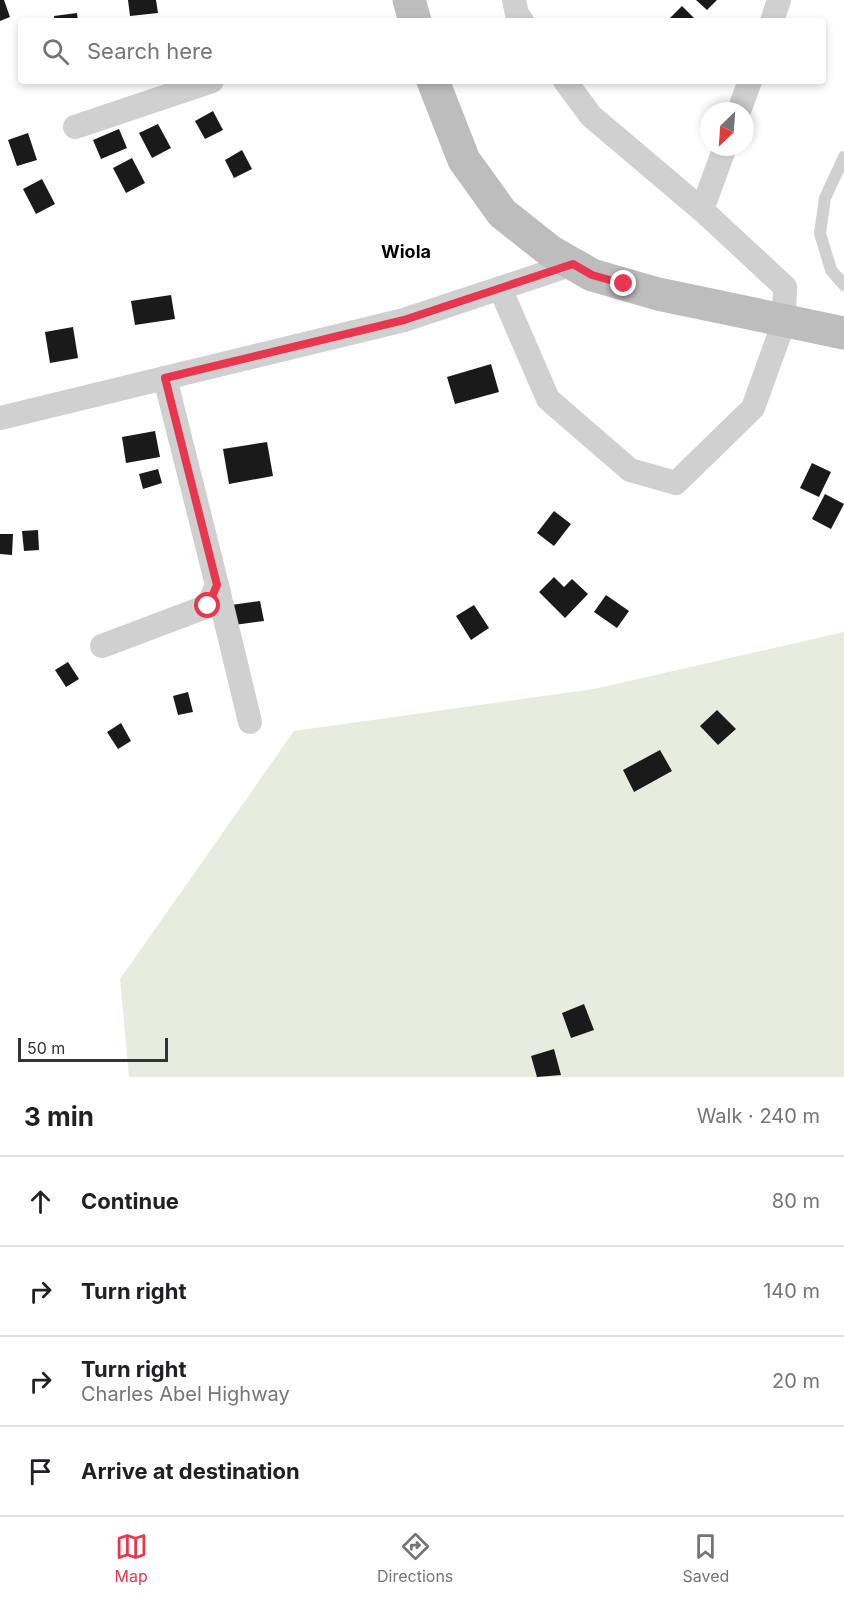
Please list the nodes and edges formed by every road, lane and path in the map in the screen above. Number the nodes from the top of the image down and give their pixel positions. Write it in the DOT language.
graph roads {
  1 [pos="409,0"];
  2 [pos="513,0"];
  3 [pos="779,0"];
  4 [pos="413,18"];
  5 [pos="520,18"];
  6 [pos="773,18"];
  7 [pos="203,84"];
  8 [pos="434,84"];
  9 [pos="567,84"];
  10 [pos="749,84"];
  11 [pos="742,102"];
  12 [pos="75,127"];
  13 [pos="722,156"];
  14 [pos="844,158"];
  15 [pos="702,210"];
  16 [pos="573,264"];
  17 [pos="844,285"];
  18 [pos="500,288"];
  19 [pos="784,322"];
  20 [pos="844,333"];
  21 [pos="165,378"];
  22 [pos="0,418"];
  23 [pos="217,585"];
  24 [pos="102,646"];
  25 [pos="250,722"];
  1 -- 4 [label="main road"];
  2 -- 5 [label="street"];
  3 -- 6 [label="street"];
  7 -- 12 [label="street"];
  8 -- 16 [label="main road"];
  9 -- 15 [label="street"];
  10 -- 11 [label="street"];
  13 -- 15 [label="street"];
  14 -- 17 [label="lane"];
  15 -- 19 [label="street"];
  16 -- 18 [label="street"];
  16 -- 19 [label="main road"];
  18 -- 19 [label="street"];
  18 -- 21 [label="street"];
  19 -- 20 [label="main road"];
  21 -- 22 [label="street"];
  21 -- 23 [label="street"];
  23 -- 24 [label="street"];
  23 -- 25 [label="street"];
}
